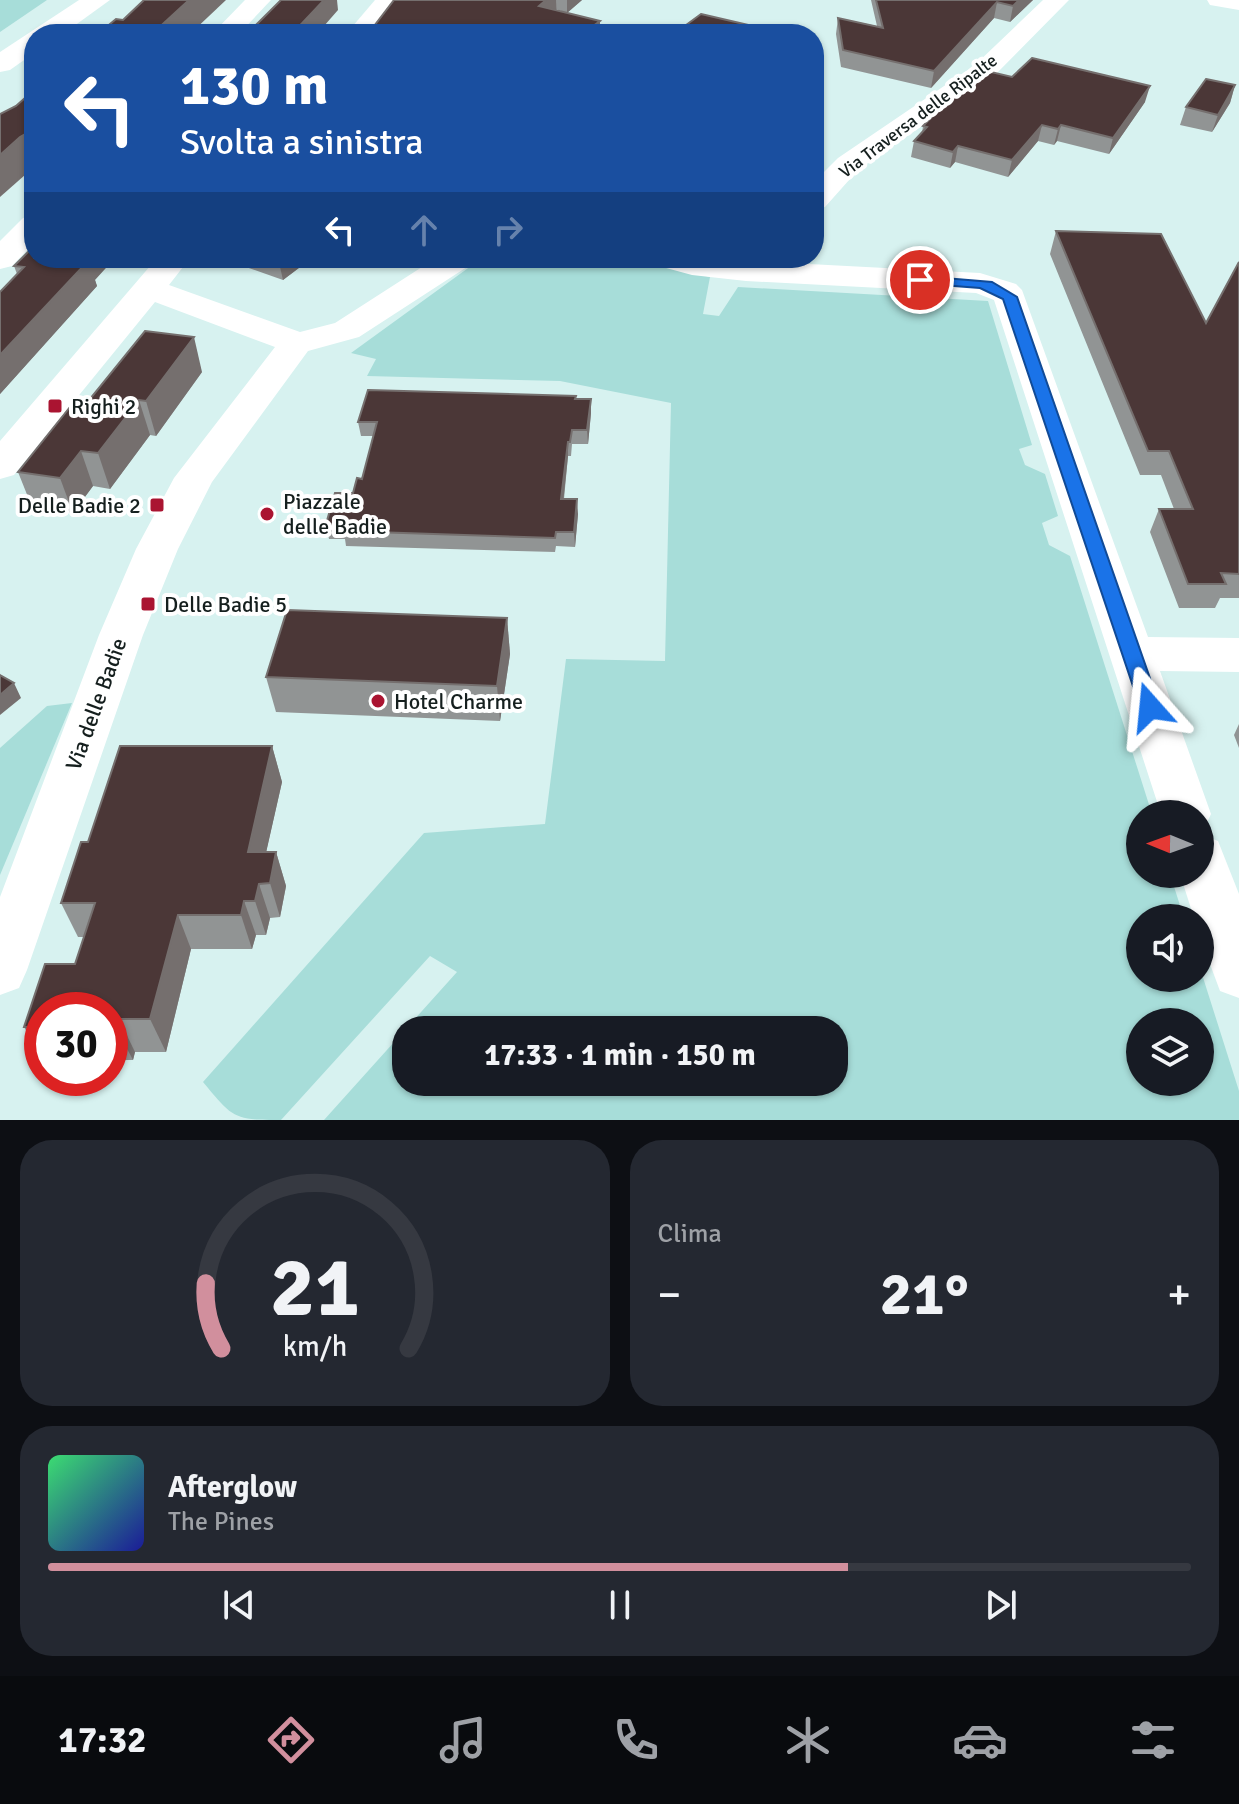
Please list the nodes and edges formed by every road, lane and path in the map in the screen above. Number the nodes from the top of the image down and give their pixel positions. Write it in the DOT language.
graph roads {
  1 [pos="97,0"];
  2 [pos="259,0"];
  3 [pos="388,0"];
  4 [pos="1057,0"];
  5 [pos="1219,0"];
  6 [pos="1239,3"];
  7 [pos="563,18"];
  8 [pos="60,24"];
  9 [pos="235,24"];
  10 [pos="368,24"];
  11 [pos="585,24"];
  12 [pos="24,48"];
  13 [pos="0,64"];
  14 [pos="824,189"];
  15 [pos="24,235"];
  16 [pos="0,259"];
  17 [pos="166,268"];
  18 [pos="443,268"];
  19 [pos="800,268"];
  20 [pos="149,289"];
  21 [pos="296,344"];
  22 [pos="0,466"];
  23 [pos="1132,654"];
  24 [pos="1239,655"];
  25 [pos="1181,800"];
  26 [pos="1211,888"];
  27 [pos="0,970"];
  28 [pos="1239,973"];
  1 -- 8 [label="street"];
  2 -- 9 [label="street"];
  3 -- 10 [label="street"];
  4 -- 14 [label="street, Via Traversa delle Ripalte"];
  5 -- 6 [label="street"];
  7 -- 11 [label="lane"];
  12 -- 13 [label="street"];
  15 -- 16 [label="street"];
  17 -- 20 [label="street"];
  18 -- 21 [label="street"];
  19 -- 23 [label="street"];
  20 -- 21 [label="street"];
  20 -- 22 [label="street"];
  21 -- 27 [label="street, Via delle Badie"];
  23 -- 24 [label="street"];
  23 -- 25 [label="street"];
  26 -- 28 [label="street"];
}
